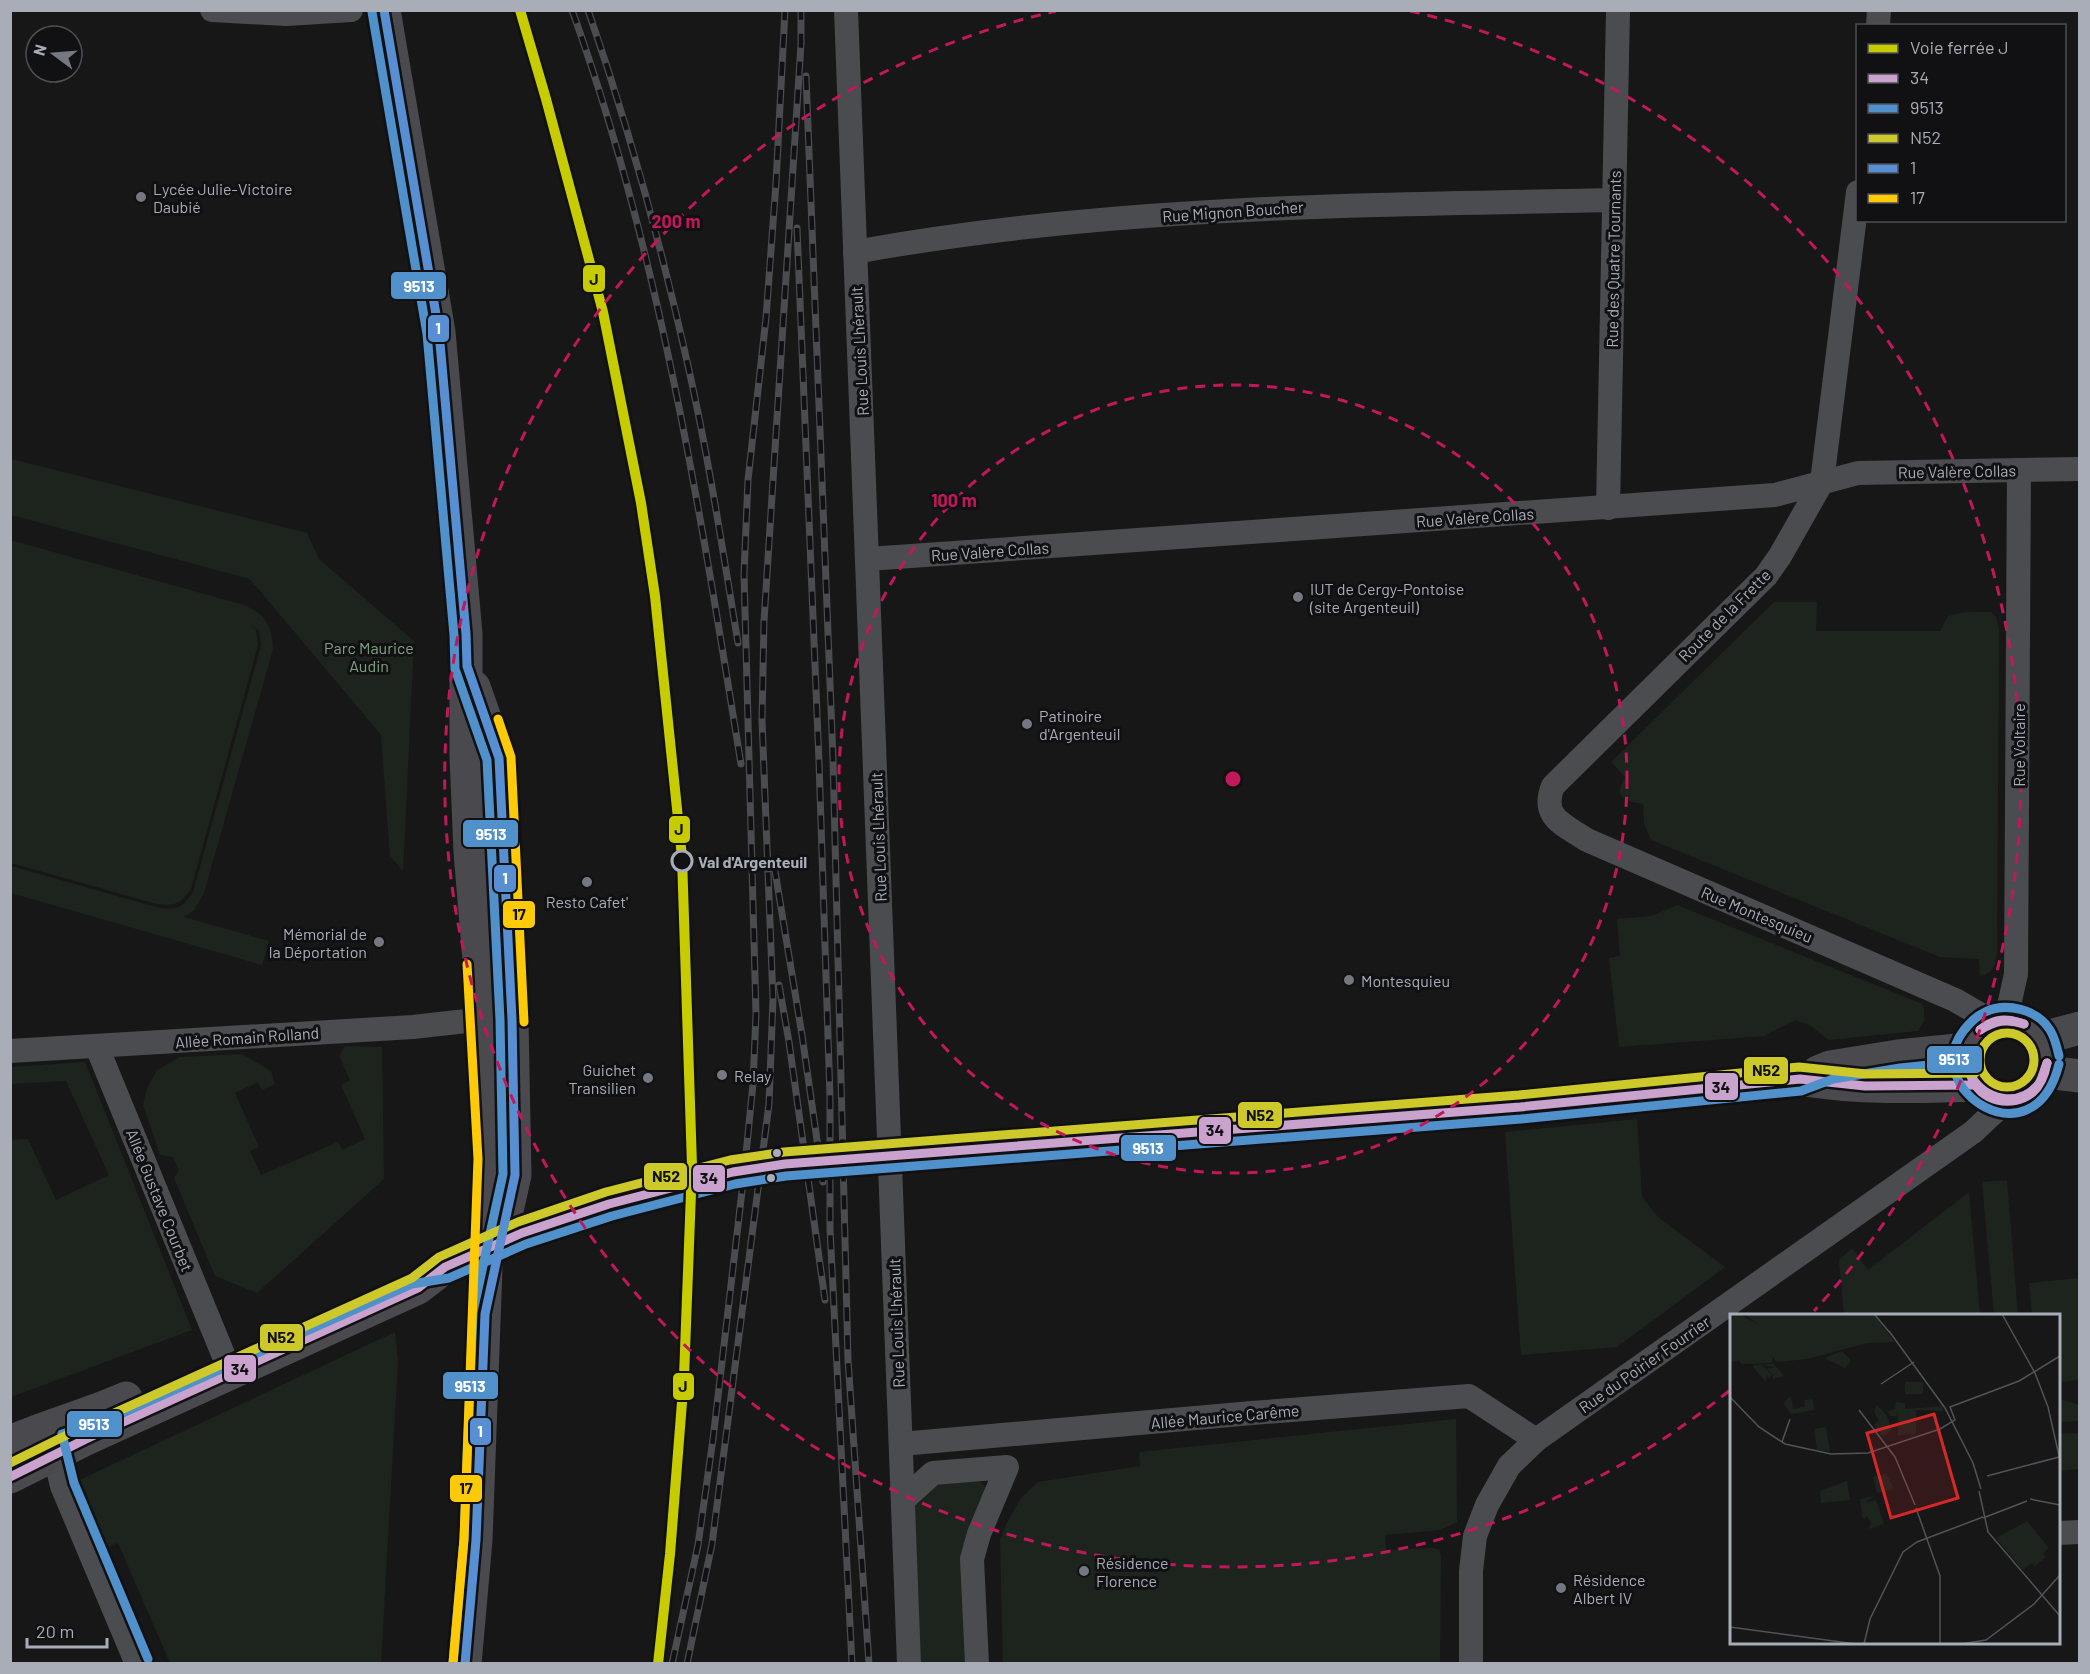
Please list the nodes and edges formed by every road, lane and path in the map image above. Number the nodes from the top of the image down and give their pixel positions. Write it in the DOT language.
graph roads {
  1 [pos="212,10"];
  2 [pos="351,10"];
  3 [pos="384,10"];
  4 [pos="846,10"];
  5 [pos="1618,10"];
  6 [pos="1614,200"];
  7 [pos="1856,200"];
  8 [pos="855,252"];
  9 [pos="2079,469"];
  10 [pos="2019,470"];
  11 [pos="1822,482"];
  12 [pos="1608,508"];
  13 [pos="868,559"];
  14 [pos="467,666"];
  15 [pos="1553,786"];
  16 [pos="484,1019"];
  17 [pos="1999,1020"];
  18 [pos="2079,1028"];
  19 [pos="2042,1038"];
  20 [pos="97,1047"];
  21 [pos="1967,1049"];
  22 [pos="10,1051"];
  23 [pos="2046,1072"];
  24 [pos="2079,1076"];
  25 [pos="1800,1079"];
  26 [pos="1975,1085"];
  27 [pos="2005,1102"];
  28 [pos="445,1267"];
  29 [pos="485,1314"];
  30 [pos="223,1354"];
  31 [pos="51,1440"];
  32 [pos="1536,1440"];
  33 [pos="10,1442"];
  34 [pos="901,1448"];
  35 [pos="933,1473"];
  36 [pos="10,1477"];
  37 [pos="903,1500"];
  38 [pos="2079,1532"];
  39 [pos="2060,1533"];
  40 [pos="137,1664"];
  41 [pos="465,1664"];
  42 [pos="909,1664"];
  43 [pos="977,1664"];
  44 [pos="1471,1664"];
  1 -- 2 [label="street"];
  3 -- 14 [label="street"];
  4 -- 8 [label="street, Rue Louis Lhérault"];
  5 -- 6 [label="street, Rue des Quatre Tournants"];
  6 -- 8 [label="street, Rue Mignon Boucher"];
  6 -- 12 [label="street, Rue des Quatre Tournants"];
  7 -- 11 [label="street, Route de la Frette"];
  8 -- 13 [label="street, Rue Louis Lhérault"];
  9 -- 10 [label="street, Rue Valère Collas"];
  10 -- 11 [label="street, Rue Valère Collas"];
  10 -- 17 [label="street, Rue Voltaire"];
  11 -- 12 [label="street, Rue Valère Collas"];
  11 -- 15 [label="street, Route de la Frette"];
  12 -- 13 [label="street, Rue Valère Collas"];
  13 -- 34 [label="street, Rue Louis Lhérault"];
  14 -- 16 [label="street"];
  14 -- 29 [label="street"];
  15 -- 17 [label="street, Rue Montesquieu"];
  16 -- 20 [label="street, Allée Romain Rolland"];
  16 -- 29 [label="street"];
  17 -- 19 [label="street"];
  17 -- 21 [label="street"];
  18 -- 19 [label="street"];
  19 -- 23 [label="street"];
  20 -- 22 [label="street, Allée Romain Rolland"];
  20 -- 30 [label="street, Allée Gustave Courbet"];
  21 -- 25 [label="street"];
  21 -- 26 [label="street"];
  23 -- 24 [label="street"];
  23 -- 27 [label="street"];
  25 -- 26 [label="street"];
  25 -- 28 [label="street, bridge"];
  26 -- 27 [label="street"];
  27 -- 32 [label="street, Rue du Poirier Fourrier"];
  28 -- 30 [label="street"];
  28 -- 31 [label="street"];
  29 -- 41 [label="street"];
  30 -- 31 [label="street"];
  31 -- 33 [label="street"];
  31 -- 36 [label="street"];
  31 -- 40 [label="street"];
  32 -- 34 [label="street, Allée Maurice Carême"];
  32 -- 44 [label="street, Rue du Poirier Fourrier"];
  34 -- 35 [label="street"];
  34 -- 37 [label="street, Rue Louis Lhérault"];
  35 -- 37 [label="street"];
  35 -- 43 [label="street"];
  37 -- 42 [label="street, Rue Louis Lhérault"];
  38 -- 39 [label="street"];
}
